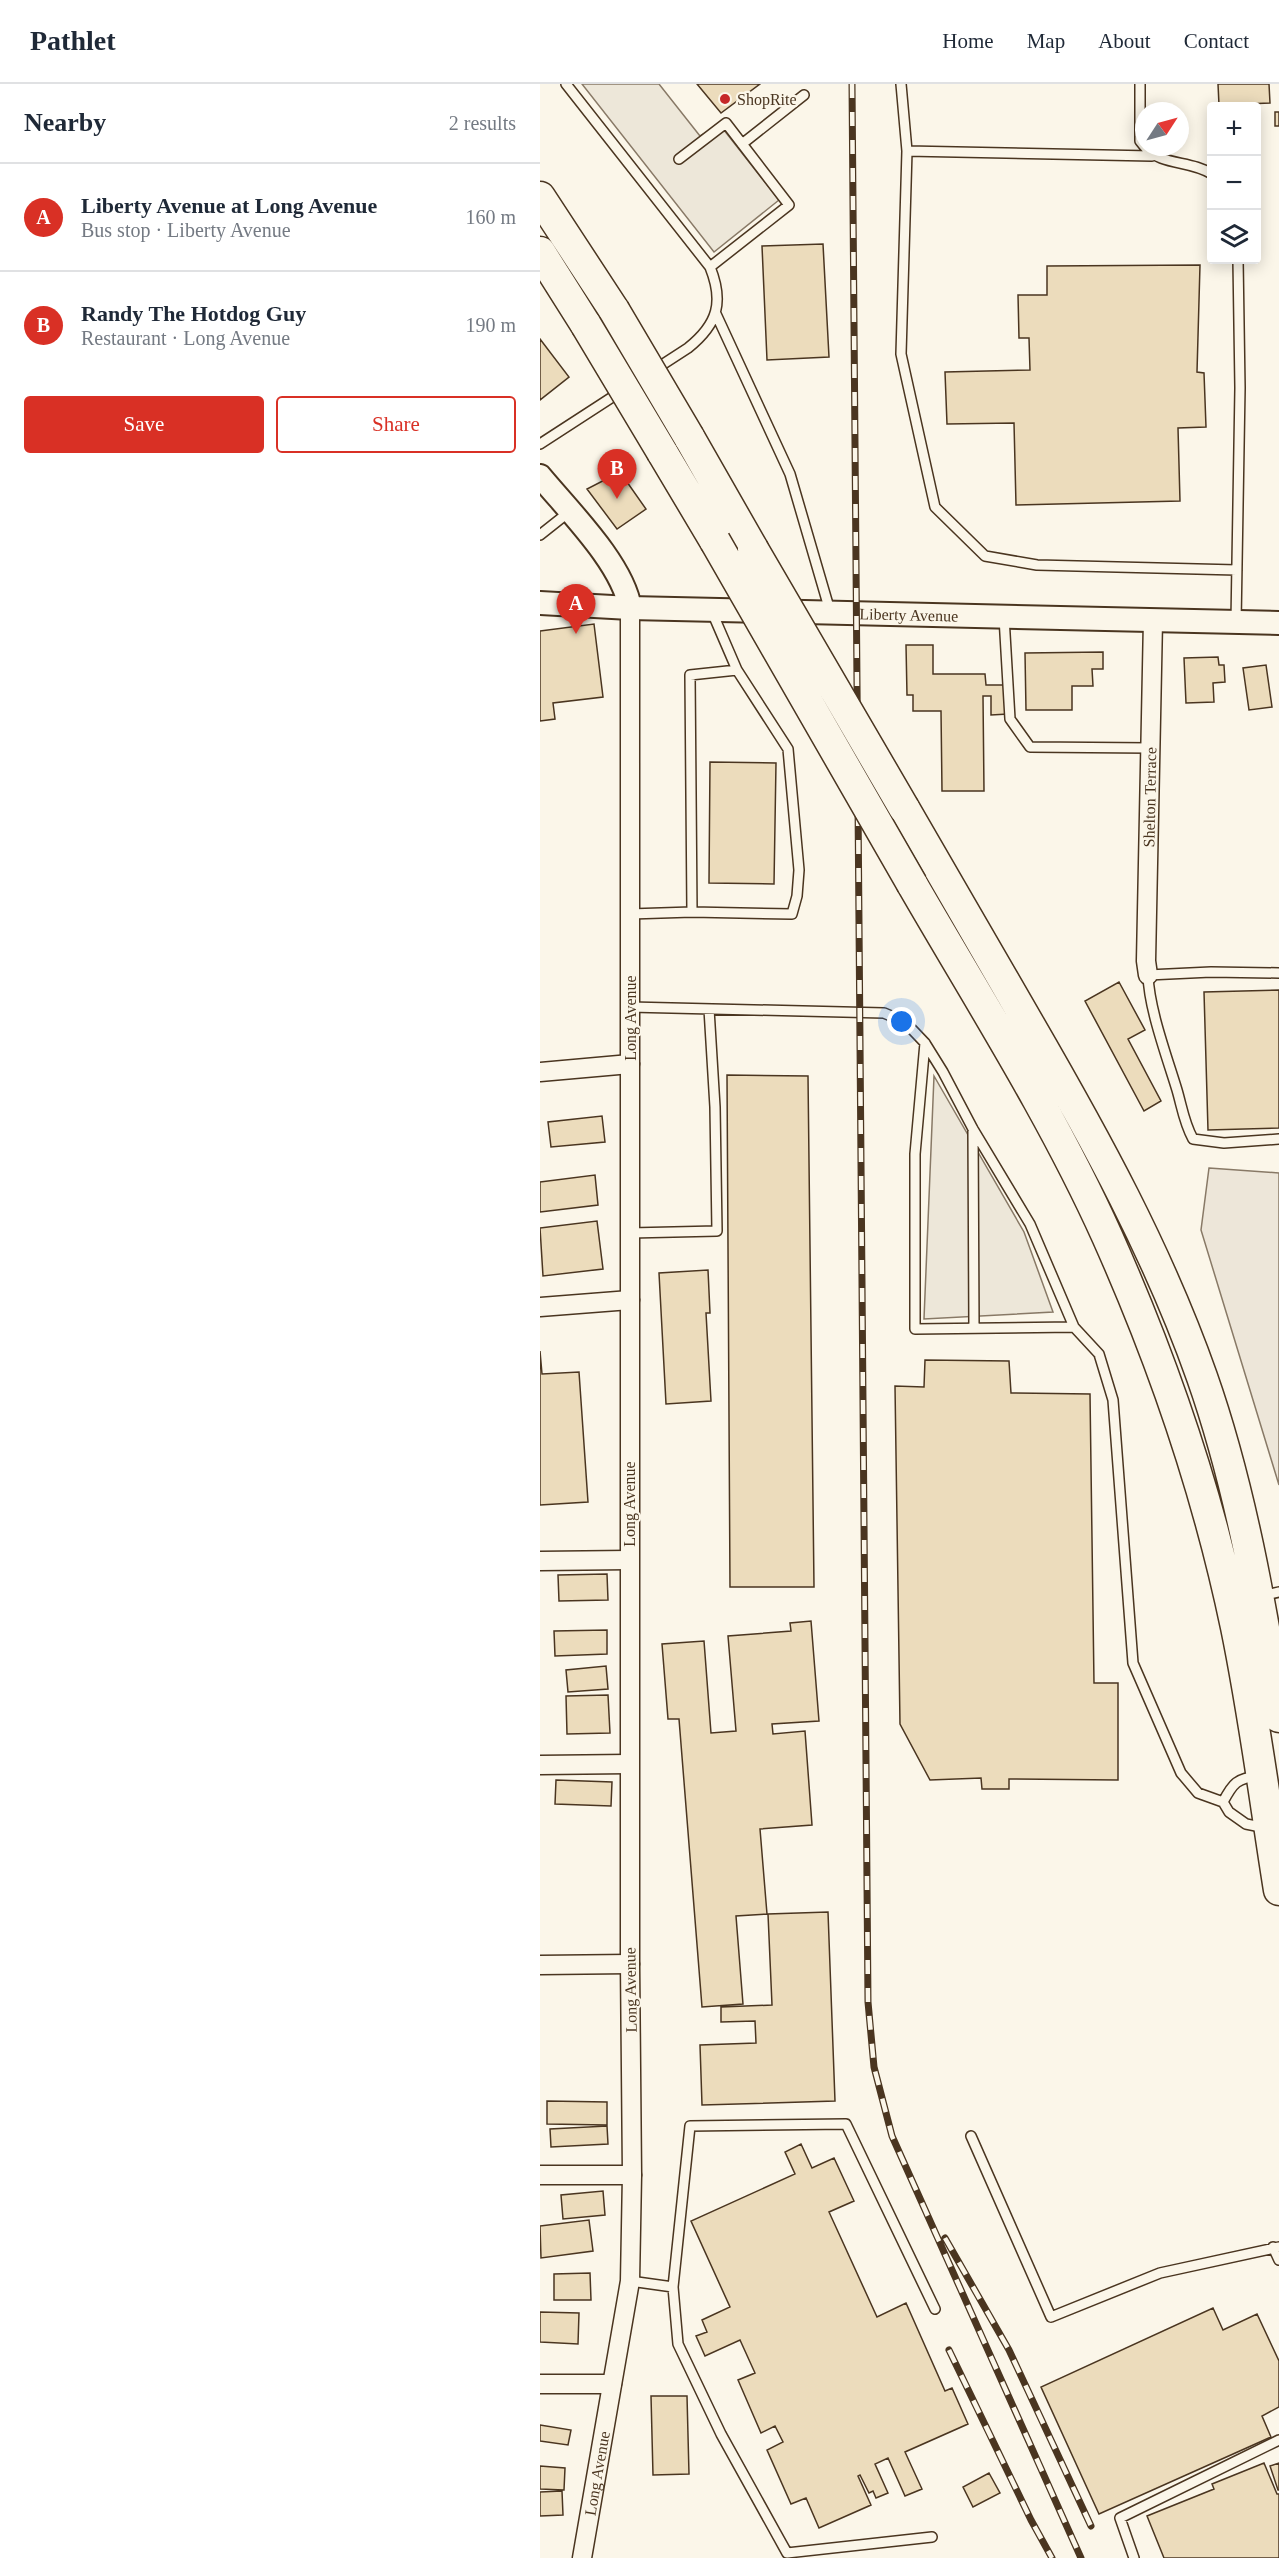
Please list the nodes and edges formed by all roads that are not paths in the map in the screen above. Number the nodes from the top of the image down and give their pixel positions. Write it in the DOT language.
graph roads {
  1 [pos="566,84"];
  2 [pos="901,84"];
  3 [pos="1140,84"];
  4 [pos="804,95"];
  5 [pos="1140,102"];
  6 [pos="742,144"];
  7 [pos="907,151"];
  8 [pos="1135,156"];
  9 [pos="1152,156"];
  10 [pos="679,159"];
  11 [pos="1207,172"];
  12 [pos="540,197"];
  13 [pos="540,252"];
  14 [pos="1238,264"];
  15 [pos="710,267"];
  16 [pos="716,314"];
  17 [pos="540,444"];
  18 [pos="540,476"];
  19 [pos="569,512"];
  20 [pos="540,535"];
  21 [pos="1237,570"];
  22 [pos="540,603"];
  23 [pos="630,608"];
  24 [pos="711,610"];
  25 [pos="831,613"];
  26 [pos="1004,617"];
  27 [pos="1153,620"];
  28 [pos="1236,622"];
  29 [pos="1279,622"];
  30 [pos="737,670"];
  31 [pos="1150,748"];
  32 [pos="692,912"];
  33 [pos="630,914"];
  34 [pos="1279,973"];
  35 [pos="1148,975"];
  36 [pos="630,1007"];
  37 [pos="709,1009"];
  38 [pos="925,1043"];
  39 [pos="630,1064"];
  40 [pos="540,1072"];
  41 [pos="973,1129"];
  42 [pos="1279,1139"];
  43 [pos="630,1233"];
  44 [pos="630,1300"];
  45 [pos="540,1307"];
  46 [pos="1074,1327"];
  47 [pos="974,1328"];
  48 [pos="629,1560"];
  49 [pos="540,1561"];
  50 [pos="1268,1595"];
  51 [pos="1278,1709"];
  52 [pos="629,1764"];
  53 [pos="540,1765"];
  54 [pos="1261,1776"];
  55 [pos="1223,1802"];
  56 [pos="1269,1829"];
  57 [pos="1279,1890"];
  58 [pos="630,1964"];
  59 [pos="540,1965"];
  60 [pos="971,2136"];
  61 [pos="540,2175"];
  62 [pos="632,2175"];
  63 [pos="1277,2246"];
  64 [pos="1279,2260"];
  65 [pos="630,2281"];
  66 [pos="673,2287"];
  67 [pos="935,2309"];
  68 [pos="540,2384"];
  69 [pos="612,2384"];
  70 [pos="1279,2440"];
  71 [pos="932,2537"];
  72 [pos="582,2558"];
  73 [pos="1134,2558"];
  1 -- 15 [label="lane"];
  2 -- 7 [label="lane"];
  3 -- 5 [label="lane"];
  4 -- 6 [label="lane"];
  6 -- 10 [label="lane"];
  6 -- 15 [label="lane"];
  7 -- 8 [label="lane"];
  7 -- 21 [label="lane"];
  9 -- 11 [label="lane"];
  12 -- 50 [label="highway, bridge"];
  13 -- 54 [label="highway, bridge"];
  14 -- 21 [label="lane"];
  15 -- 16 [label="lane"];
  16 -- 17 [label="lane"];
  16 -- 25 [label="lane"];
  18 -- 19 [label="street, Long Avenue"];
  19 -- 20 [label="lane"];
  19 -- 23 [label="street, Long Avenue"];
  21 -- 28 [label="lane"];
  22 -- 23 [label="street, Liberty Avenue"];
  23 -- 24 [label="street, Liberty Avenue"];
  23 -- 33 [label="street, Long Avenue"];
  24 -- 25 [label="street, Liberty Avenue"];
  24 -- 30 [label="lane"];
  25 -- 26 [label="street, Liberty Avenue"];
  26 -- 27 [label="street, Liberty Avenue"];
  26 -- 31 [label="lane"];
  27 -- 28 [label="street, Liberty Avenue"];
  27 -- 31 [label="street, Shelton Terrace"];
  28 -- 29 [label="street, Liberty Avenue"];
  30 -- 32 [label="lane"];
  30 -- 32 [label="lane"];
  31 -- 35 [label="street, Shelton Terrace"];
  32 -- 33 [label="lane"];
  33 -- 36 [label="street, Long Avenue"];
  34 -- 35 [label="lane"];
  35 -- 42 [label="lane"];
  36 -- 37 [label="lane"];
  36 -- 39 [label="street, Long Avenue"];
  37 -- 38 [label="lane"];
  37 -- 43 [label="lane"];
  38 -- 41 [label="lane"];
  38 -- 47 [label="lane"];
  39 -- 40 [label="street"];
  39 -- 43 [label="street, Long Avenue"];
  41 -- 46 [label="lane"];
  41 -- 47 [label="lane"];
  43 -- 44 [label="street, Long Avenue"];
  44 -- 45 [label="street"];
  44 -- 48 [label="street, Long Avenue"];
  46 -- 47 [label="lane"];
  46 -- 55 [label="lane"];
  48 -- 49 [label="street"];
  48 -- 52 [label="street, Long Avenue"];
  50 -- 51 [label="highway"];
  52 -- 53 [label="street"];
  52 -- 58 [label="street, Long Avenue"];
  54 -- 55 [label="lane"];
  54 -- 56 [label="highway"];
  55 -- 56 [label="lane"];
  56 -- 57 [label="highway"];
  58 -- 59 [label="street"];
  58 -- 62 [label="street, Long Avenue"];
  60 -- 63 [label="lane"];
  61 -- 62 [label="street"];
  62 -- 65 [label="street, Long Avenue"];
  63 -- 64 [label="lane"];
  65 -- 66 [label="lane"];
  65 -- 69 [label="street, Long Avenue"];
  66 -- 67 [label="lane"];
  66 -- 71 [label="lane"];
  68 -- 69 [label="street"];
  69 -- 72 [label="street, Long Avenue"];
  70 -- 73 [label="lane"];
}
